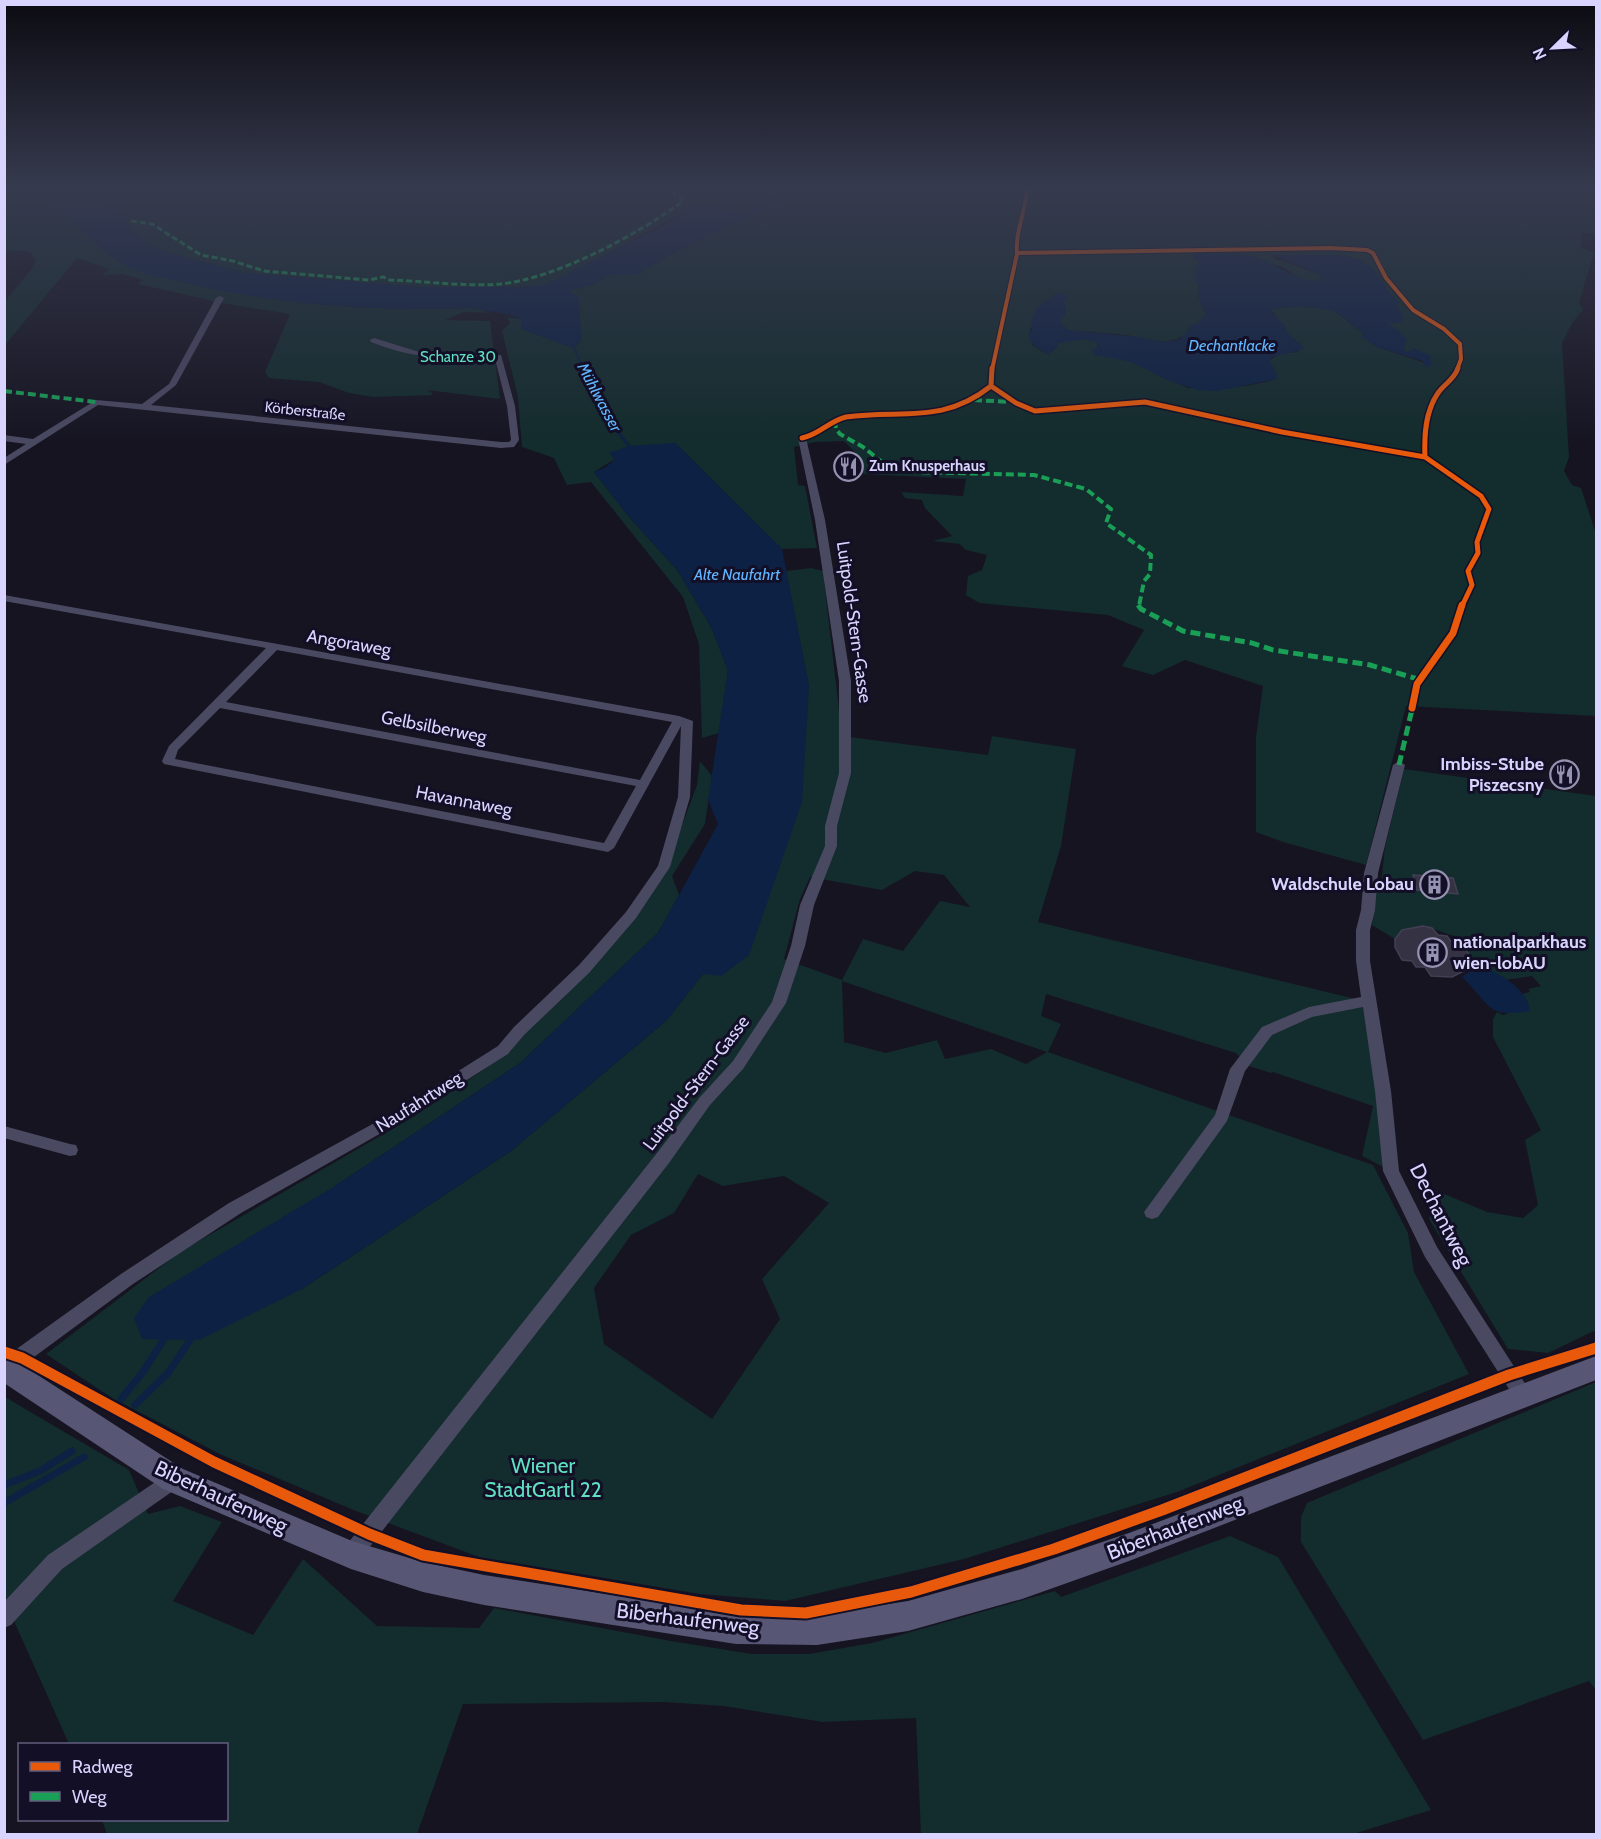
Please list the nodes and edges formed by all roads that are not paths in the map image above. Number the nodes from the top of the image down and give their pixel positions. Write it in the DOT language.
graph roads {
  1 [pos="220,298"];
  2 [pos="375,340"];
  3 [pos="143,408"];
  4 [pos="4,438"];
  5 [pos="802,438"];
  6 [pos="34,442"];
  7 [pos="4,462"];
  8 [pos="4,598"];
  9 [pos="274,647"];
  10 [pos="218,704"];
  11 [pos="683,720"];
  12 [pos="1399,765"];
  13 [pos="643,784"];
  14 [pos="1369,1001"];
  15 [pos="4,1132"];
  16 [pos="70,1150"];
  17 [pos="1152,1212"];
  18 [pos="5,1368"];
  19 [pos="1596,1368"];
  20 [pos="1521,1394"];
  21 [pos="173,1479"];
  22 [pos="351,1555"];
  23 [pos="4,1618"];
  1 -- 3 [label="street"];
  2 -- 3 [label="street, Körberstraße"];
  3 -- 6 [label="street, Körberstraße"];
  4 -- 6 [label="street"];
  5 -- 22 [label="street, Luitpold-Stern-Gasse"];
  6 -- 7 [label="street"];
  8 -- 9 [label="street, Angoraweg"];
  9 -- 10 [label="street"];
  9 -- 11 [label="street, Angoraweg"];
  10 -- 13 [label="street, Gelbsilberweg"];
  10 -- 13 [label="street, Havannaweg"];
  11 -- 13 [label="street, Havannaweg"];
  11 -- 18 [label="street, Naufahrtweg"];
  12 -- 14 [label="street, Dechantweg"];
  14 -- 17 [label="street"];
  14 -- 20 [label="street, Dechantweg"];
  15 -- 16 [label="street"];
  18 -- 21 [label="main road, Biberhaufenweg"];
  19 -- 20 [label="main road, Biberhaufenweg"];
  20 -- 22 [label="main road, Biberhaufenweg"];
  21 -- 22 [label="main road, Biberhaufenweg"];
  21 -- 23 [label="street"];
}
